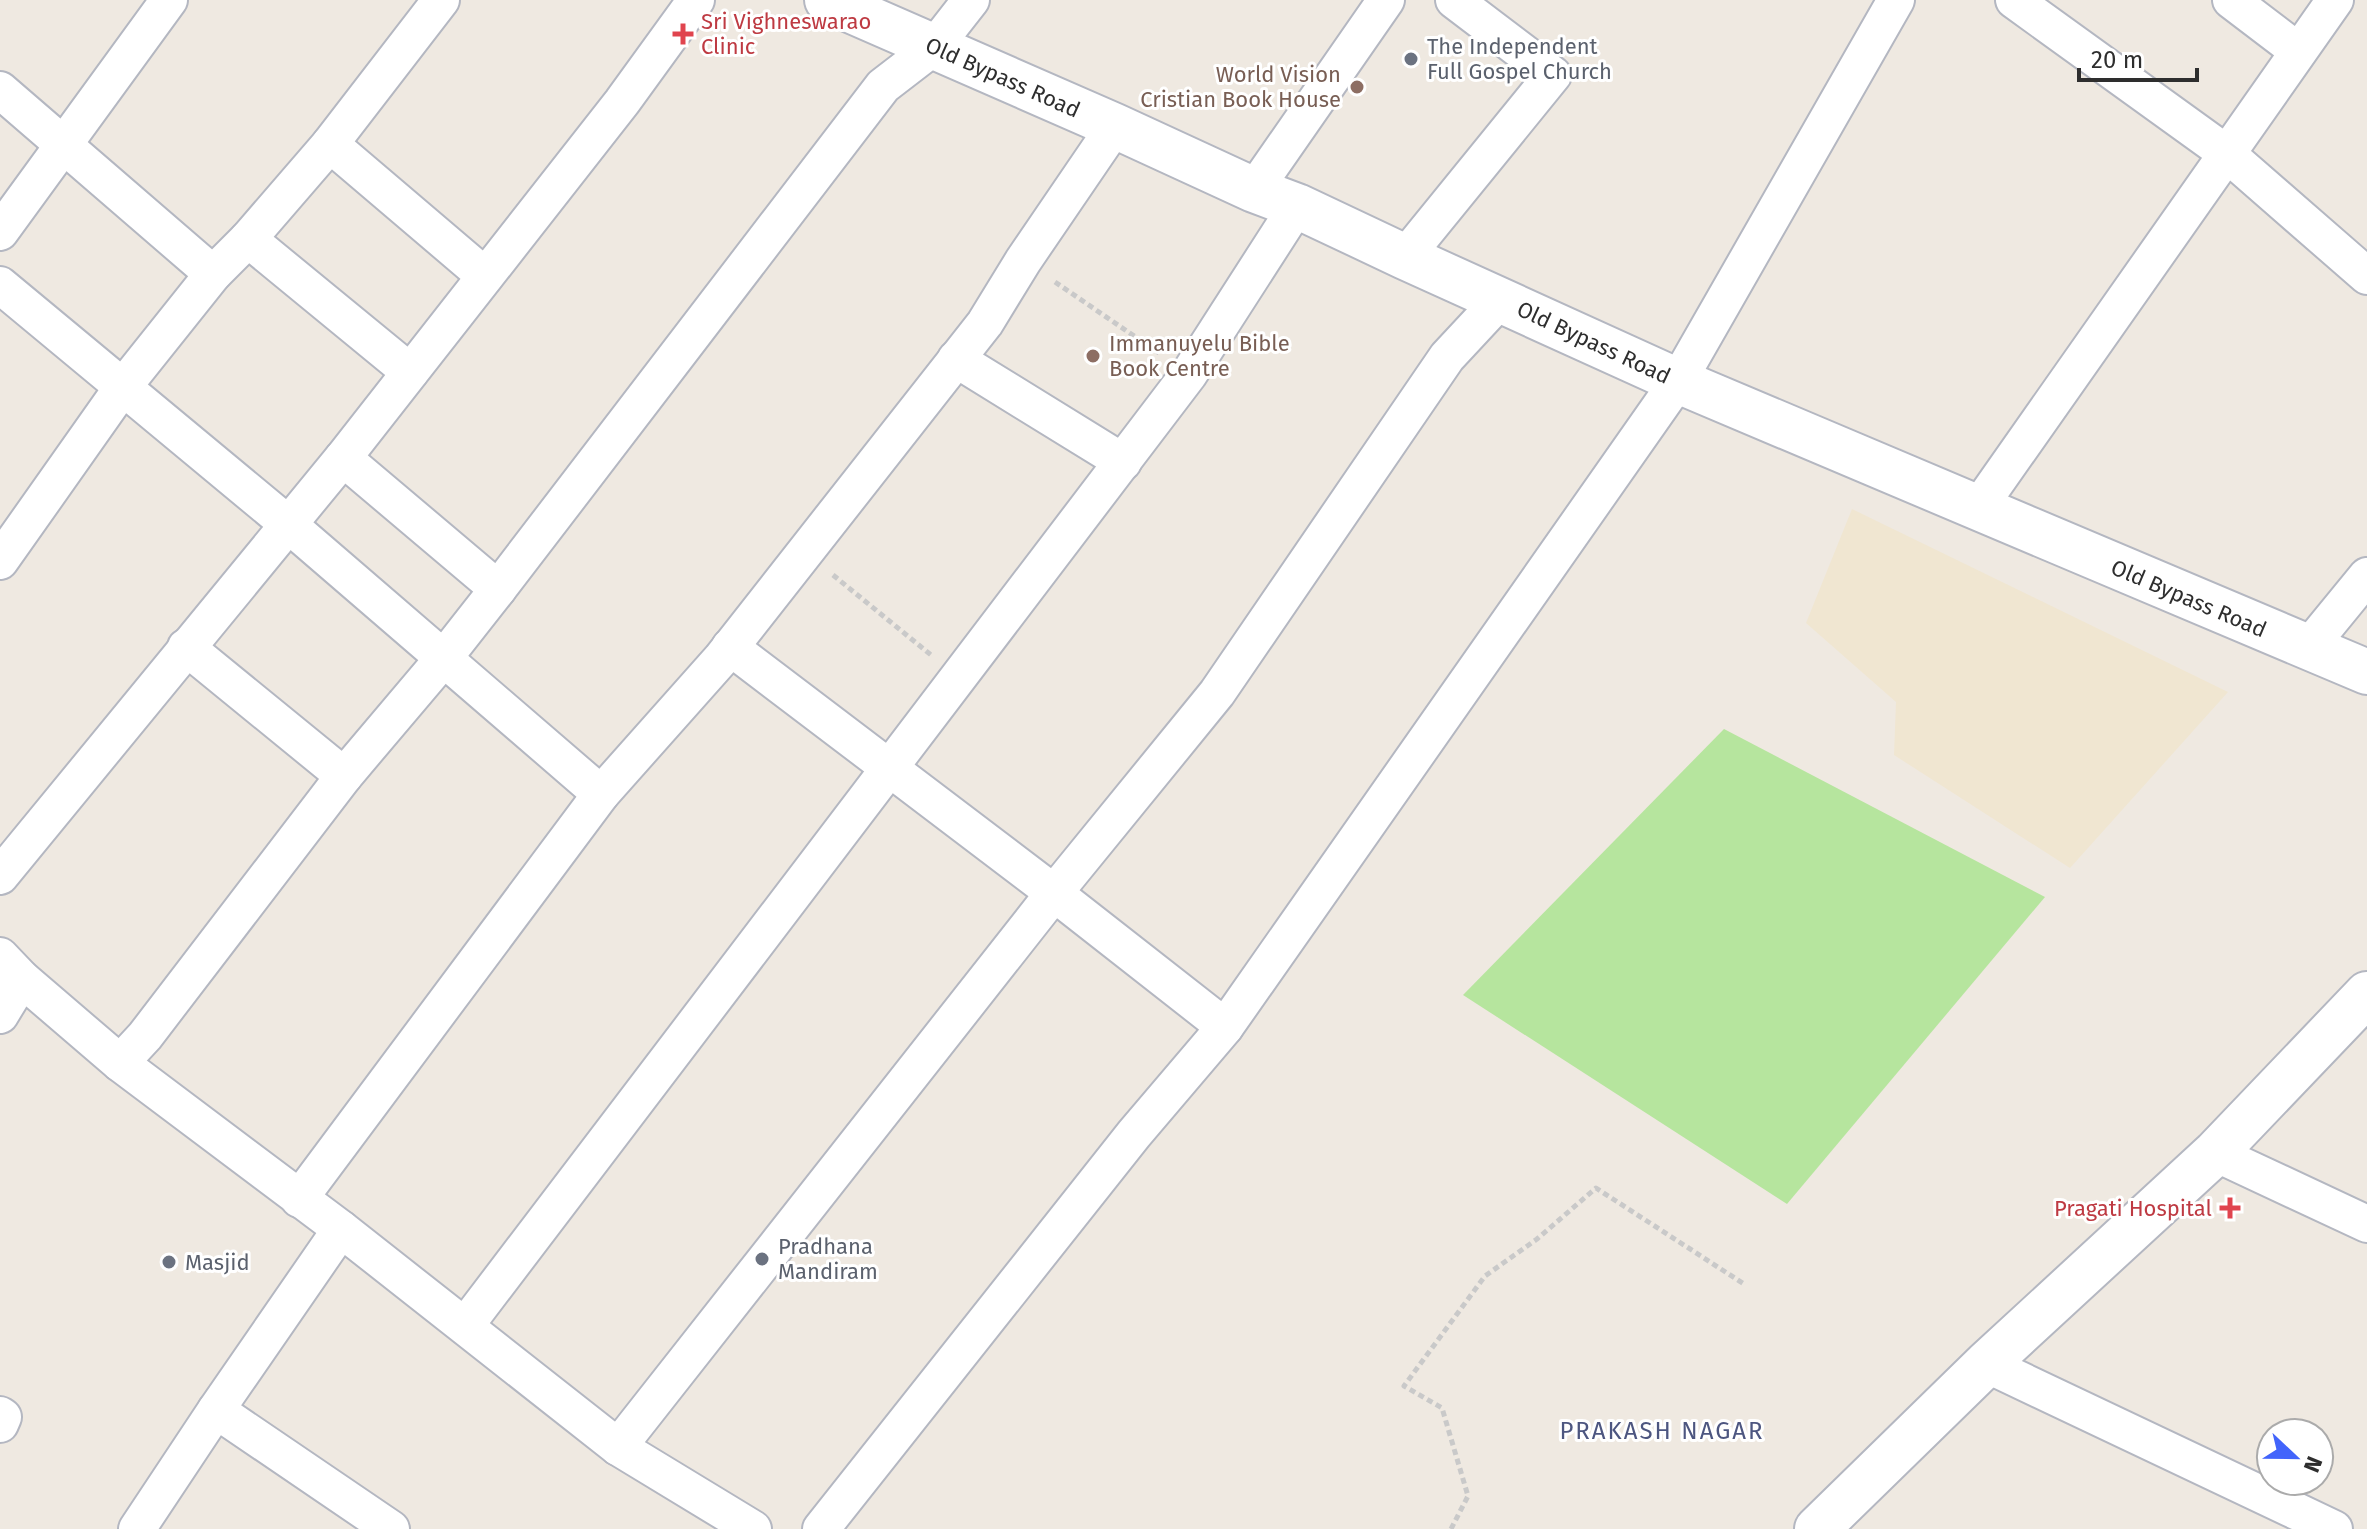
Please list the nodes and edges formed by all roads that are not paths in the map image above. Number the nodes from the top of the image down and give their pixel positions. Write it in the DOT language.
graph roads {
  1 [pos="169,0"];
  2 [pos="441,0"];
  3 [pos="696,0"];
  4 [pos="827,0"];
  5 [pos="971,0"];
  6 [pos="1386,0"];
  7 [pos="1454,0"];
  8 [pos="1896,0"];
  9 [pos="2014,0"];
  10 [pos="2231,0"];
  11 [pos="2335,0"];
  12 [pos="935,46"];
  13 [pos="2298,51"];
  14 [pos="0,90"];
  15 [pos="1115,126"];
  16 [pos="330,144"];
  17 [pos="65,146"];
  18 [pos="2226,153"];
  19 [pos="1254,190"];
  20 [pos="1297,206"];
  21 [pos="0,232"];
  22 [pos="248,239"];
  23 [pos="1405,257"];
  24 [pos="213,274"];
  25 [pos="485,276"];
  26 [pos="2367,276"];
  27 [pos="0,285"];
  28 [pos="1501,299"];
  29 [pos="956,359"];
  30 [pos="410,372"];
  31 [pos="1678,381"];
  32 [pos="122,388"];
  33 [pos="343,458"];
  34 [pos="1123,462"];
  35 [pos="1978,508"];
  36 [pos="289,525"];
  37 [pos="0,561"];
  38 [pos="2367,576"];
  39 [pos="498,589"];
  40 [pos="186,647"];
  41 [pos="730,647"];
  42 [pos="2308,648"];
  43 [pos="443,659"];
  44 [pos="2367,672"];
  45 [pos="889,769"];
  46 [pos="344,776"];
  47 [pos="601,794"];
  48 [pos="0,876"];
  49 [pos="1054,893"];
  50 [pos="11,968"];
  51 [pos="2367,994"];
  52 [pos="0,1015"];
  53 [pos="1225,1027"];
  54 [pos="120,1063"];
  55 [pos="2215,1153"];
  56 [pos="299,1199"];
  57 [pos="2367,1224"];
  58 [pos="341,1229"];
  59 [pos="465,1326"];
  60 [pos="1986,1364"];
  61 [pos="216,1410"];
  62 [pos="0,1415"];
  63 [pos="0,1424"];
  64 [pos="618,1447"];
  65 [pos="137,1529"];
  66 [pos="391,1529"];
  67 [pos="753,1529"];
  68 [pos="821,1529"];
  69 [pos="1817,1529"];
  70 [pos="2334,1529"];
  1 -- 17 [label="street"];
  2 -- 16 [label="street"];
  3 -- 25 [label="street"];
  4 -- 12 [label="main road, Old Bypass Road"];
  5 -- 12 [label="street"];
  6 -- 19 [label="street"];
  7 -- 23 [label="street"];
  8 -- 31 [label="street"];
  9 -- 18 [label="street"];
  10 -- 13 [label="street"];
  11 -- 13 [label="street"];
  12 -- 15 [label="main road, Old Bypass Road"];
  12 -- 39 [label="street"];
  13 -- 18 [label="street"];
  14 -- 17 [label="street"];
  15 -- 19 [label="main road, Old Bypass Road"];
  15 -- 29 [label="street"];
  16 -- 22 [label="street"];
  16 -- 25 [label="street"];
  17 -- 21 [label="street"];
  17 -- 24 [label="street"];
  18 -- 26 [label="street"];
  18 -- 35 [label="street"];
  19 -- 20 [label="main road, Old Bypass Road"];
  20 -- 23 [label="main road, Old Bypass Road"];
  20 -- 34 [label="street"];
  22 -- 24 [label="street"];
  22 -- 30 [label="street"];
  23 -- 28 [label="main road, Old Bypass Road"];
  24 -- 32 [label="street"];
  25 -- 30 [label="street"];
  27 -- 32 [label="street"];
  28 -- 31 [label="main road, Old Bypass Road"];
  28 -- 49 [label="street"];
  29 -- 34 [label="street"];
  29 -- 41 [label="street"];
  30 -- 33 [label="street"];
  31 -- 35 [label="main road, Old Bypass Road"];
  31 -- 53 [label="street"];
  32 -- 36 [label="street"];
  32 -- 37 [label="street"];
  33 -- 36 [label="street"];
  33 -- 39 [label="street"];
  34 -- 45 [label="street"];
  35 -- 42 [label="main road, Old Bypass Road"];
  36 -- 40 [label="street"];
  36 -- 43 [label="street"];
  38 -- 42 [label="street"];
  39 -- 43 [label="street"];
  40 -- 46 [label="street"];
  40 -- 48 [label="street"];
  41 -- 45 [label="street"];
  41 -- 47 [label="street"];
  42 -- 44 [label="main road, Old Bypass Road"];
  43 -- 46 [label="street"];
  43 -- 47 [label="street"];
  45 -- 49 [label="street"];
  45 -- 59 [label="street"];
  46 -- 54 [label="street"];
  47 -- 56 [label="street"];
  49 -- 53 [label="street"];
  49 -- 64 [label="street"];
  50 -- 52 [label="street"];
  50 -- 54 [label="street"];
  51 -- 55 [label="main road"];
  53 -- 68 [label="street"];
  54 -- 56 [label="street"];
  55 -- 57 [label="street"];
  55 -- 60 [label="main road"];
  56 -- 58 [label="street"];
  58 -- 59 [label="street"];
  58 -- 61 [label="street"];
  59 -- 64 [label="street"];
  60 -- 69 [label="main road"];
  60 -- 70 [label="street"];
  61 -- 65 [label="street"];
  61 -- 66 [label="street"];
  62 -- 63 [label="street"];
  64 -- 67 [label="street"];
}
